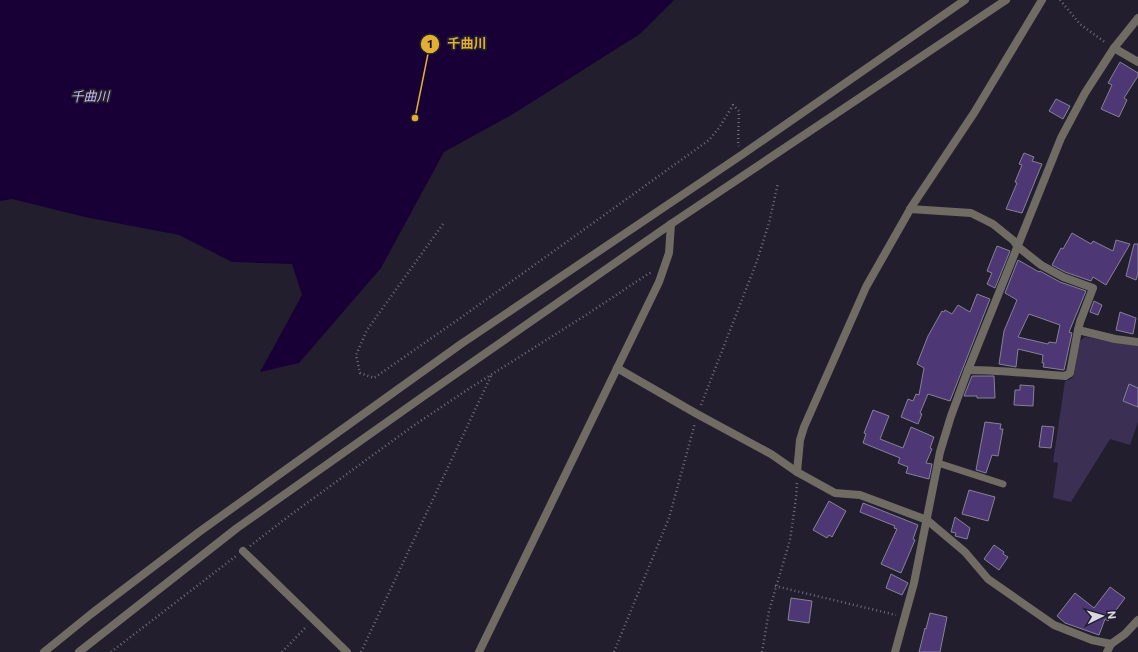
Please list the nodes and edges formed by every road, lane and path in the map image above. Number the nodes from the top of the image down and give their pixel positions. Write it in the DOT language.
graph roads {
  1 [pos="965,0"];
  2 [pos="1006,0"];
  3 [pos="1042,0"];
  4 [pos="1060,0"];
  5 [pos="1138,18"];
  6 [pos="1114,48"];
  7 [pos="1138,62"];
  8 [pos="743,154"];
  9 [pos="910,209"];
  10 [pos="443,224"];
  11 [pos="671,224"];
  12 [pos="1017,246"];
  13 [pos="663,269"];
  14 [pos="1078,330"];
  15 [pos="1138,342"];
  16 [pos="617,368"];
  17 [pos="968,370"];
  18 [pos="492,376"];
  19 [pos="938,462"];
  20 [pos="797,472"];
  21 [pos="1003,484"];
  22 [pos="927,520"];
  23 [pos="243,551"];
  24 [pos="775,586"];
  25 [pos="904,617"];
  26 [pos="314,619"];
  27 [pos="1138,620"];
  28 [pos="1111,644"];
  29 [pos="44,652"];
  30 [pos="79,652"];
  31 [pos="111,652"];
  32 [pos="282,652"];
  33 [pos="347,652"];
  34 [pos="361,652"];
  35 [pos="479,652"];
  36 [pos="762,652"];
  37 [pos="896,652"];
  38 [pos="1107,652"];
  1 -- 8 [label="street"];
  2 -- 11 [label="street"];
  3 -- 9 [label="street"];
  4 -- 6 [label="path"];
  5 -- 6 [label="street"];
  6 -- 7 [label="street"];
  6 -- 12 [label="street"];
  8 -- 10 [label="path"];
  8 -- 29 [label="street"];
  9 -- 12 [label="street"];
  9 -- 20 [label="street"];
  11 -- 13 [label="street"];
  11 -- 30 [label="street"];
  12 -- 14 [label="street"];
  12 -- 17 [label="street"];
  13 -- 16 [label="street"];
  13 -- 18 [label="path"];
  14 -- 15 [label="street"];
  14 -- 17 [label="street"];
  16 -- 20 [label="street"];
  16 -- 35 [label="street"];
  17 -- 19 [label="street"];
  18 -- 23 [label="path"];
  18 -- 34 [label="path"];
  19 -- 21 [label="lane"];
  19 -- 22 [label="street"];
  20 -- 22 [label="street"];
  20 -- 24 [label="path"];
  22 -- 25 [label="street"];
  22 -- 28 [label="street"];
  23 -- 26 [label="street"];
  23 -- 31 [label="path"];
  24 -- 25 [label="path"];
  24 -- 36 [label="path"];
  25 -- 37 [label="street"];
  26 -- 32 [label="path"];
  26 -- 33 [label="street"];
  27 -- 28 [label="street"];
  28 -- 38 [label="street"];
}
